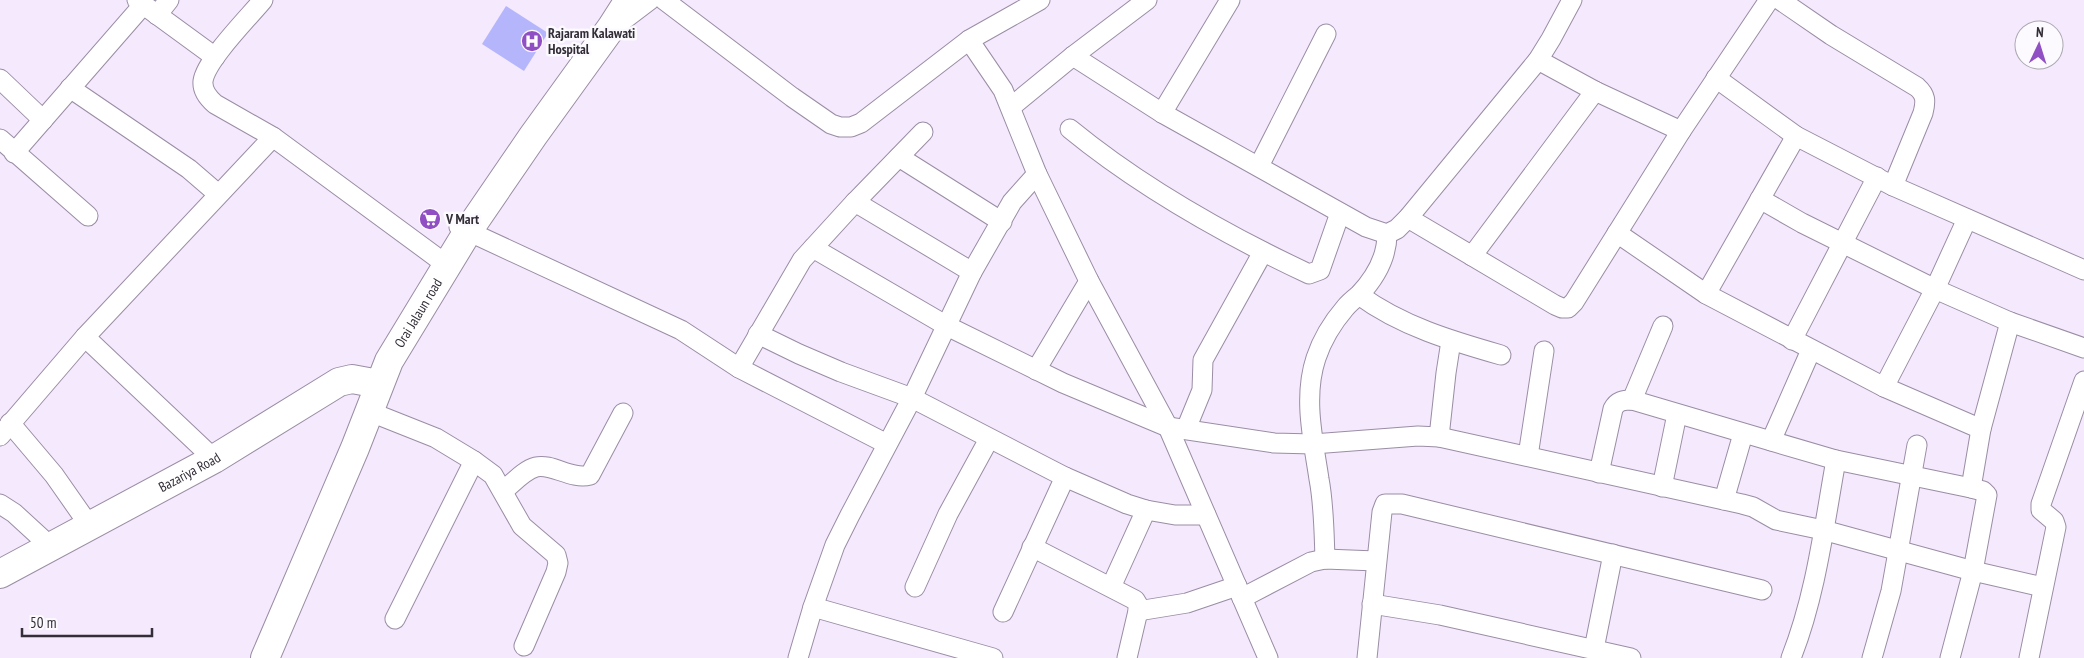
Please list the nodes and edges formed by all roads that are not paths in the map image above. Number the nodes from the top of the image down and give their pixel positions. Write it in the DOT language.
graph roads {
  1 [pos="169,0"];
  2 [pos="263,0"];
  3 [pos="610,0"];
  4 [pos="628,0"];
  5 [pos="650,0"];
  6 [pos="664,0"];
  7 [pos="1040,0"];
  8 [pos="1147,0"];
  9 [pos="1230,0"];
  10 [pos="1572,0"];
  11 [pos="1769,0"];
  12 [pos="1780,0"];
  13 [pos="146,7"];
  14 [pos="611,28"];
  15 [pos="1326,34"];
  16 [pos="969,40"];
  17 [pos="1072,56"];
  18 [pos="215,57"];
  19 [pos="1538,60"];
  20 [pos="1716,78"];
  21 [pos="0,79"];
  22 [pos="70,88"];
  23 [pos="1595,91"];
  24 [pos="1011,107"];
  25 [pos="1162,113"];
  26 [pos="43,120"];
  27 [pos="1070,129"];
  28 [pos="1681,131"];
  29 [pos="923,132"];
  30 [pos="1796,136"];
  31 [pos="273,137"];
  32 [pos="0,139"];
  33 [pos="14,152"];
  34 [pos="899,157"];
  35 [pos="1259,166"];
  36 [pos="1037,174"];
  37 [pos="1885,182"];
  38 [pos="218,194"];
  39 [pos="1760,199"];
  40 [pos="855,202"];
  41 [pos="1340,212"];
  42 [pos="88,216"];
  43 [pos="1408,218"];
  44 [pos="1967,219"];
  45 [pos="1002,222"];
  46 [pos="463,229"];
  47 [pos="1617,233"];
  48 [pos="1387,234"];
  49 [pos="1842,243"];
  50 [pos="813,248"];
  51 [pos="1263,252"];
  52 [pos="1472,256"];
  53 [pos="436,257"];
  54 [pos="2084,270"];
  55 [pos="972,272"];
  56 [pos="1089,282"];
  57 [pos="1935,289"];
  58 [pos="1706,294"];
  59 [pos="1359,295"];
  60 [pos="2010,322"];
  61 [pos="947,326"];
  62 [pos="1663,326"];
  63 [pos="758,334"];
  64 [pos="86,337"];
  65 [pos="1792,340"];
  66 [pos="1452,341"];
  67 [pos="2084,348"];
  68 [pos="1811,350"];
  69 [pos="1544,351"];
  70 [pos="1501,355"];
  71 [pos="739,368"];
  72 [pos="1036,370"];
  73 [pos="2084,381"];
  74 [pos="374,382"];
  75 [pos="1884,387"];
  76 [pos="912,398"];
  77 [pos="1632,400"];
  78 [pos="368,411"];
  79 [pos="623,413"];
  80 [pos="1677,414"];
  81 [pos="1177,428"];
  82 [pos="1981,429"];
  83 [pos="5,430"];
  84 [pos="1743,434"];
  85 [pos="1439,437"];
  86 [pos="988,439"];
  87 [pos="1771,441"];
  88 [pos="887,444"];
  89 [pos="1313,444"];
  90 [pos="1917,445"];
  91 [pos="1528,456"];
  92 [pos="214,459"];
  93 [pos="1836,460"];
  94 [pos="474,461"];
  95 [pos="1600,473"];
  96 [pos="1912,476"];
  97 [pos="1065,477"];
  98 [pos="1662,487"];
  99 [pos="1971,488"];
  100 [pos="503,491"];
  101 [pos="1724,500"];
  102 [pos="0,504"];
  103 [pos="1146,510"];
  104 [pos="1206,515"];
  105 [pos="89,525"];
  106 [pos="1823,530"];
  107 [pos="50,546"];
  108 [pos="1032,547"];
  109 [pos="1898,551"];
  110 [pos="1613,554"];
  111 [pos="1325,559"];
  112 [pos="1376,561"];
  113 [pos="1973,571"];
  114 [pos="0,574"];
  115 [pos="915,587"];
  116 [pos="2043,587"];
  117 [pos="1111,588"];
  118 [pos="1762,590"];
  119 [pos="1240,592"];
  120 [pos="1372,604"];
  121 [pos="812,607"];
  122 [pos="1138,611"];
  123 [pos="1003,612"];
  124 [pos="395,619"];
  125 [pos="524,646"];
  126 [pos="1594,649"];
  127 [pos="984,657"];
  128 [pos="251,658"];
  129 [pos="265,658"];
  130 [pos="798,658"];
  131 [pos="1126,658"];
  132 [pos="1268,658"];
  133 [pos="1367,658"];
  134 [pos="1630,658"];
  135 [pos="1791,658"];
  136 [pos="1872,658"];
  137 [pos="1950,658"];
  138 [pos="2029,658"];
  1 -- 13 [label="street"];
  2 -- 18 [label="street"];
  3 -- 46 [label="main road"];
  4 -- 14 [label="main road, Orai Jalaun road"];
  5 -- 14 [label="street"];
  6 -- 16 [label="street"];
  7 -- 16 [label="street"];
  8 -- 17 [label="street"];
  9 -- 25 [label="street"];
  10 -- 19 [label="street"];
  11 -- 20 [label="street"];
  12 -- 37 [label="street"];
  13 -- 18 [label="street"];
  13 -- 22 [label="street"];
  14 -- 46 [label="main road, Orai Jalaun road"];
  15 -- 35 [label="street"];
  16 -- 24 [label="street"];
  17 -- 24 [label="street"];
  17 -- 25 [label="street"];
  18 -- 31 [label="street"];
  19 -- 23 [label="street"];
  19 -- 43 [label="street"];
  20 -- 28 [label="street"];
  20 -- 30 [label="street"];
  21 -- 26 [label="street"];
  22 -- 26 [label="street"];
  22 -- 38 [label="street"];
  23 -- 28 [label="street"];
  23 -- 52 [label="street"];
  24 -- 36 [label="street"];
  25 -- 35 [label="street"];
  26 -- 33 [label="street"];
  27 -- 51 [label="street"];
  28 -- 47 [label="street"];
  29 -- 34 [label="street"];
  30 -- 37 [label="street"];
  30 -- 39 [label="street"];
  31 -- 38 [label="street"];
  31 -- 53 [label="street"];
  32 -- 33 [label="street"];
  33 -- 42 [label="street"];
  34 -- 40 [label="street"];
  34 -- 45 [label="street"];
  35 -- 41 [label="street"];
  36 -- 45 [label="street"];
  36 -- 56 [label="street"];
  37 -- 44 [label="street"];
  37 -- 49 [label="street"];
  38 -- 64 [label="street"];
  39 -- 49 [label="street"];
  39 -- 58 [label="street"];
  40 -- 50 [label="street"];
  40 -- 55 [label="street"];
  41 -- 48 [label="street"];
  41 -- 51 [label="street"];
  43 -- 48 [label="street"];
  43 -- 52 [label="street"];
  44 -- 54 [label="street"];
  44 -- 57 [label="street"];
  45 -- 55 [label="street"];
  46 -- 53 [label="main road"];
  46 -- 71 [label="street"];
  46 -- 74 [label="main road, Orai Jalaun road"];
  47 -- 52 [label="street"];
  47 -- 58 [label="street"];
  48 -- 59 [label="street"];
  49 -- 57 [label="street"];
  49 -- 65 [label="street"];
  50 -- 61 [label="street"];
  50 -- 63 [label="street"];
  51 -- 81 [label="street"];
  53 -- 74 [label="main road"];
  55 -- 61 [label="street"];
  56 -- 72 [label="street"];
  56 -- 81 [label="street"];
  57 -- 60 [label="street"];
  57 -- 75 [label="street"];
  58 -- 65 [label="street"];
  59 -- 66 [label="street"];
  59 -- 89 [label="street"];
  60 -- 67 [label="street"];
  60 -- 82 [label="street"];
  61 -- 72 [label="street"];
  61 -- 76 [label="street"];
  62 -- 77 [label="street"];
  63 -- 71 [label="street"];
  63 -- 76 [label="street"];
  64 -- 83 [label="street"];
  64 -- 92 [label="street"];
  65 -- 68 [label="street"];
  66 -- 70 [label="street"];
  66 -- 85 [label="street"];
  68 -- 75 [label="street"];
  68 -- 87 [label="street"];
  69 -- 91 [label="street"];
  71 -- 88 [label="street"];
  72 -- 81 [label="street"];
  73 -- 116 [label="street"];
  74 -- 78 [label="main road, Orai Jalaun road"];
  74 -- 92 [label="main road, Bazariya Road"];
  74 -- 128 [label="main road"];
  75 -- 82 [label="street"];
  76 -- 86 [label="street"];
  76 -- 88 [label="street"];
  77 -- 80 [label="street"];
  77 -- 95 [label="street"];
  78 -- 94 [label="street"];
  78 -- 129 [label="main road, Orai Jalaun road"];
  79 -- 100 [label="street"];
  80 -- 84 [label="street"];
  80 -- 98 [label="street"];
  81 -- 89 [label="street"];
  81 -- 104 [label="street"];
  82 -- 99 [label="street"];
  83 -- 105 [label="street"];
  84 -- 87 [label="street"];
  84 -- 101 [label="street"];
  85 -- 89 [label="street"];
  85 -- 91 [label="street"];
  86 -- 97 [label="street"];
  86 -- 115 [label="street"];
  87 -- 93 [label="street"];
  88 -- 121 [label="street"];
  89 -- 111 [label="street"];
  90 -- 96 [label="street"];
  91 -- 95 [label="street"];
  92 -- 105 [label="main road, Bazariya Road"];
  93 -- 96 [label="street"];
  93 -- 106 [label="street"];
  94 -- 100 [label="street"];
  94 -- 124 [label="street"];
  95 -- 98 [label="street"];
  96 -- 99 [label="street"];
  96 -- 109 [label="street"];
  97 -- 103 [label="street"];
  97 -- 108 [label="street"];
  98 -- 101 [label="street"];
  99 -- 113 [label="street"];
  100 -- 125 [label="street"];
  101 -- 106 [label="street"];
  102 -- 107 [label="street"];
  103 -- 104 [label="street"];
  103 -- 117 [label="street"];
  104 -- 119 [label="street"];
  105 -- 107 [label="main road, Bazariya Road"];
  106 -- 109 [label="street"];
  106 -- 135 [label="street"];
  107 -- 114 [label="main road, Bazariya Road"];
  108 -- 117 [label="street"];
  108 -- 123 [label="street"];
  109 -- 113 [label="street"];
  109 -- 136 [label="street"];
  110 -- 112 [label="street"];
  110 -- 118 [label="street"];
  110 -- 126 [label="street"];
  111 -- 112 [label="street"];
  111 -- 119 [label="street"];
  112 -- 120 [label="street"];
  113 -- 116 [label="street"];
  113 -- 137 [label="street"];
  116 -- 138 [label="street"];
  117 -- 122 [label="street"];
  119 -- 122 [label="street"];
  119 -- 132 [label="street"];
  120 -- 126 [label="street"];
  120 -- 133 [label="street"];
  121 -- 127 [label="street"];
  121 -- 130 [label="street"];
  122 -- 131 [label="street"];
  126 -- 134 [label="street"];
}
